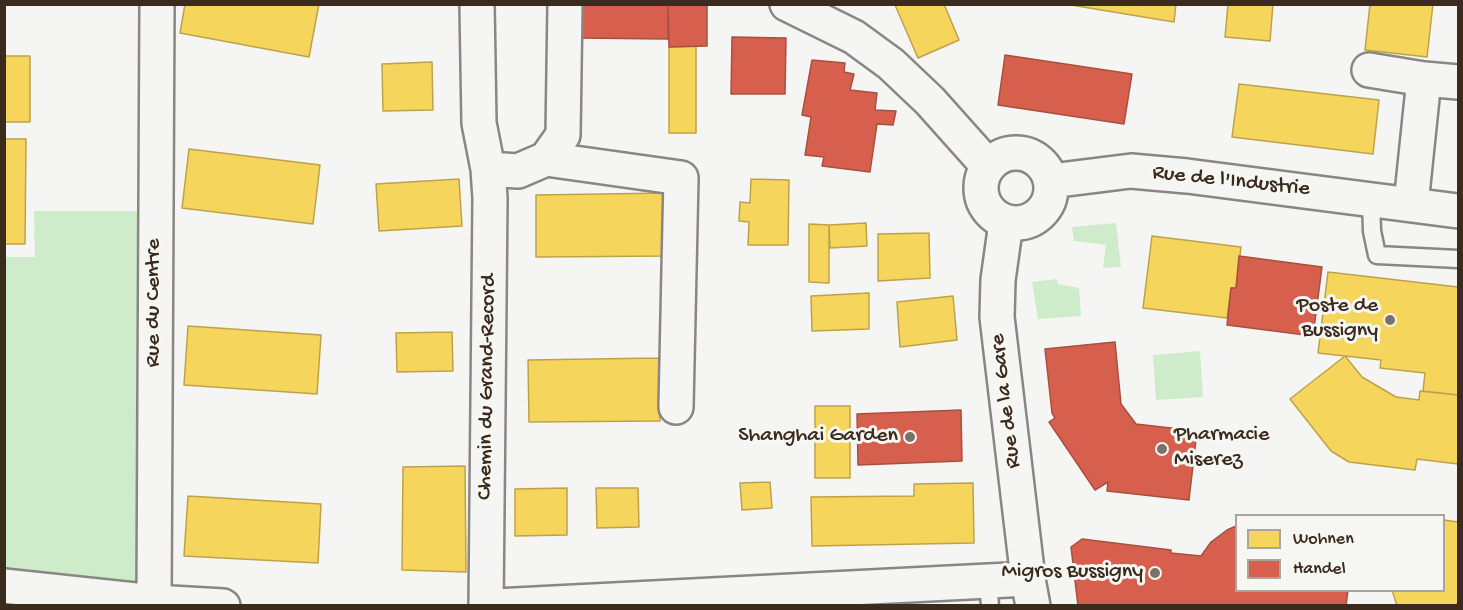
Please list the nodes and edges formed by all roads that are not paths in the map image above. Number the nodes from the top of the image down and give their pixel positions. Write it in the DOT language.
graph roads {
  1 [pos="157,4"];
  2 [pos="477,4"];
  3 [pos="565,4"];
  4 [pos="787,4"];
  5 [pos="1369,70"];
  6 [pos="1424,79"];
  7 [pos="1458,82"];
  8 [pos="546,159"];
  9 [pos="988,166"];
  10 [pos="488,169"];
  11 [pos="1051,181"];
  12 [pos="1371,198"];
  13 [pos="1411,204"];
  14 [pos="1458,211"];
  15 [pos="1006,223"];
  16 [pos="1458,260"];
  17 [pos="676,407"];
  18 [pos="4,586"];
  19 [pos="1030,592"];
  20 [pos="989,593"];
  21 [pos="676,601"];
  22 [pos="154,602"];
  23 [pos="223,606"];
  24 [pos="486,606"];
  25 [pos="495,606"];
  1 -- 22 [label="street, Rue du Centre"];
  2 -- 10 [label="street, Chemin du Grand-Record"];
  3 -- 8 [label="street"];
  4 -- 9 [label="street"];
  5 -- 6 [label="street"];
  6 -- 7 [label="street"];
  6 -- 13 [label="street"];
  8 -- 10 [label="street"];
  8 -- 17 [label="street"];
  9 -- 11 [label="street"];
  9 -- 15 [label="street"];
  10 -- 24 [label="street, Chemin du Grand-Record"];
  11 -- 12 [label="street, Rue de l'Industrie"];
  11 -- 15 [label="street"];
  12 -- 13 [label="street, Rue de l'Industrie"];
  12 -- 16 [label="lane"];
  13 -- 14 [label="street, Rue de l'Industrie"];
  15 -- 19 [label="street, Rue de la Gare"];
  18 -- 22 [label="street"];
  19 -- 20 [label="street"];
  20 -- 21 [label="street"];
  21 -- 25 [label="street"];
  22 -- 23 [label="street"];
}
